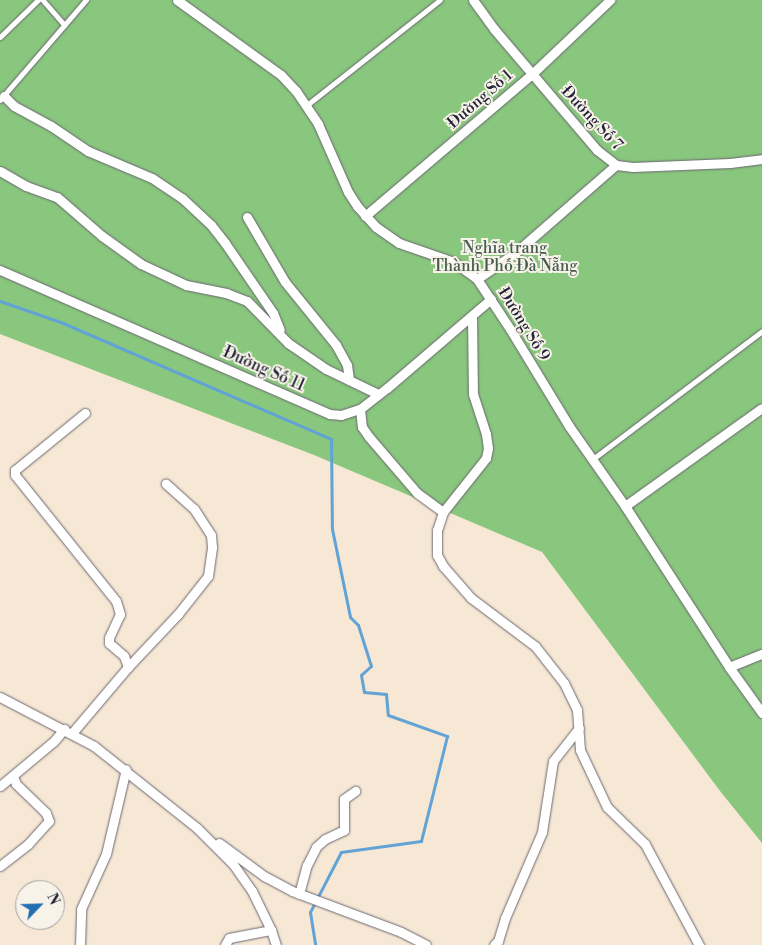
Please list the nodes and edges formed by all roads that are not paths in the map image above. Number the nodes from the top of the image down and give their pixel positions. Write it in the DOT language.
graph roads {
  1 [pos="38,0"];
  2 [pos="43,0"];
  3 [pos="86,0"];
  4 [pos="177,0"];
  5 [pos="440,0"];
  6 [pos="473,0"];
  7 [pos="610,0"];
  8 [pos="66,25"];
  9 [pos="0,37"];
  10 [pos="532,74"];
  11 [pos="2,98"];
  12 [pos="307,105"];
  13 [pos="761,160"];
  14 [pos="616,165"];
  15 [pos="0,171"];
  16 [pos="365,216"];
  17 [pos="246,217"];
  18 [pos="0,270"];
  19 [pos="477,279"];
  20 [pos="491,299"];
  21 [pos="472,316"];
  22 [pos="762,331"];
  23 [pos="282,336"];
  24 [pos="349,380"];
  25 [pos="378,394"];
  26 [pos="762,408"];
  27 [pos="360,409"];
  28 [pos="85,413"];
  29 [pos="592,460"];
  30 [pos="166,484"];
  31 [pos="625,506"];
  32 [pos="443,512"];
  33 [pos="762,654"];
  34 [pos="128,667"];
  35 [pos="729,667"];
  36 [pos="0,697"];
  37 [pos="762,713"];
  38 [pos="579,728"];
  39 [pos="68,731"];
  40 [pos="126,769"];
  41 [pos="13,776"];
  42 [pos="0,786"];
  43 [pos="355,791"];
  44 [pos="197,828"];
  45 [pos="0,866"];
  46 [pos="301,895"];
  47 [pos="272,930"];
  48 [pos="80,945"];
  49 [pos="225,945"];
  50 [pos="276,945"];
  51 [pos="426,945"];
  52 [pos="494,945"];
  53 [pos="699,945"];
  1 -- 9 [label="lane"];
  2 -- 8 [label="lane"];
  3 -- 8 [label="lane"];
  4 -- 12 [label="street, Đường Số 9"];
  5 -- 12 [label="lane"];
  6 -- 10 [label="street, Đường Số 7"];
  7 -- 10 [label="street, Đường Số 1"];
  8 -- 11 [label="lane"];
  10 -- 14 [label="street, Đường Số 7"];
  10 -- 16 [label="street, Đường Số 1"];
  11 -- 23 [label="street"];
  12 -- 16 [label="street, Đường Số 9"];
  13 -- 14 [label="street, Đường Số 7"];
  14 -- 19 [label="street"];
  15 -- 23 [label="street"];
  16 -- 19 [label="street, Đường Số 9"];
  17 -- 24 [label="street"];
  18 -- 27 [label="street, Đường Số 11"];
  19 -- 20 [label="street, Đường Số 9"];
  20 -- 21 [label="street, Đường Số 11"];
  20 -- 29 [label="street, Đường Số 9"];
  21 -- 25 [label="street, Đường Số 11"];
  21 -- 32 [label="street"];
  22 -- 29 [label="lane"];
  23 -- 24 [label="street"];
  24 -- 25 [label="street"];
  25 -- 27 [label="street, Đường Số 11"];
  26 -- 31 [label="street"];
  27 -- 32 [label="street"];
  28 -- 34 [label="street"];
  29 -- 31 [label="street, Đường Số 9"];
  30 -- 34 [label="street"];
  31 -- 35 [label="street, Đường Số 9"];
  32 -- 38 [label="street"];
  33 -- 35 [label="street"];
  34 -- 39 [label="street"];
  35 -- 37 [label="street, Đường Số 9"];
  36 -- 39 [label="street"];
  38 -- 52 [label="street"];
  38 -- 53 [label="street"];
  39 -- 40 [label="street"];
  39 -- 41 [label="street"];
  40 -- 44 [label="street"];
  40 -- 48 [label="street"];
  41 -- 42 [label="street"];
  41 -- 45 [label="street"];
  43 -- 46 [label="street"];
  44 -- 46 [label="street"];
  44 -- 47 [label="street"];
  46 -- 51 [label="street"];
  47 -- 49 [label="street"];
  47 -- 50 [label="street"];
}
